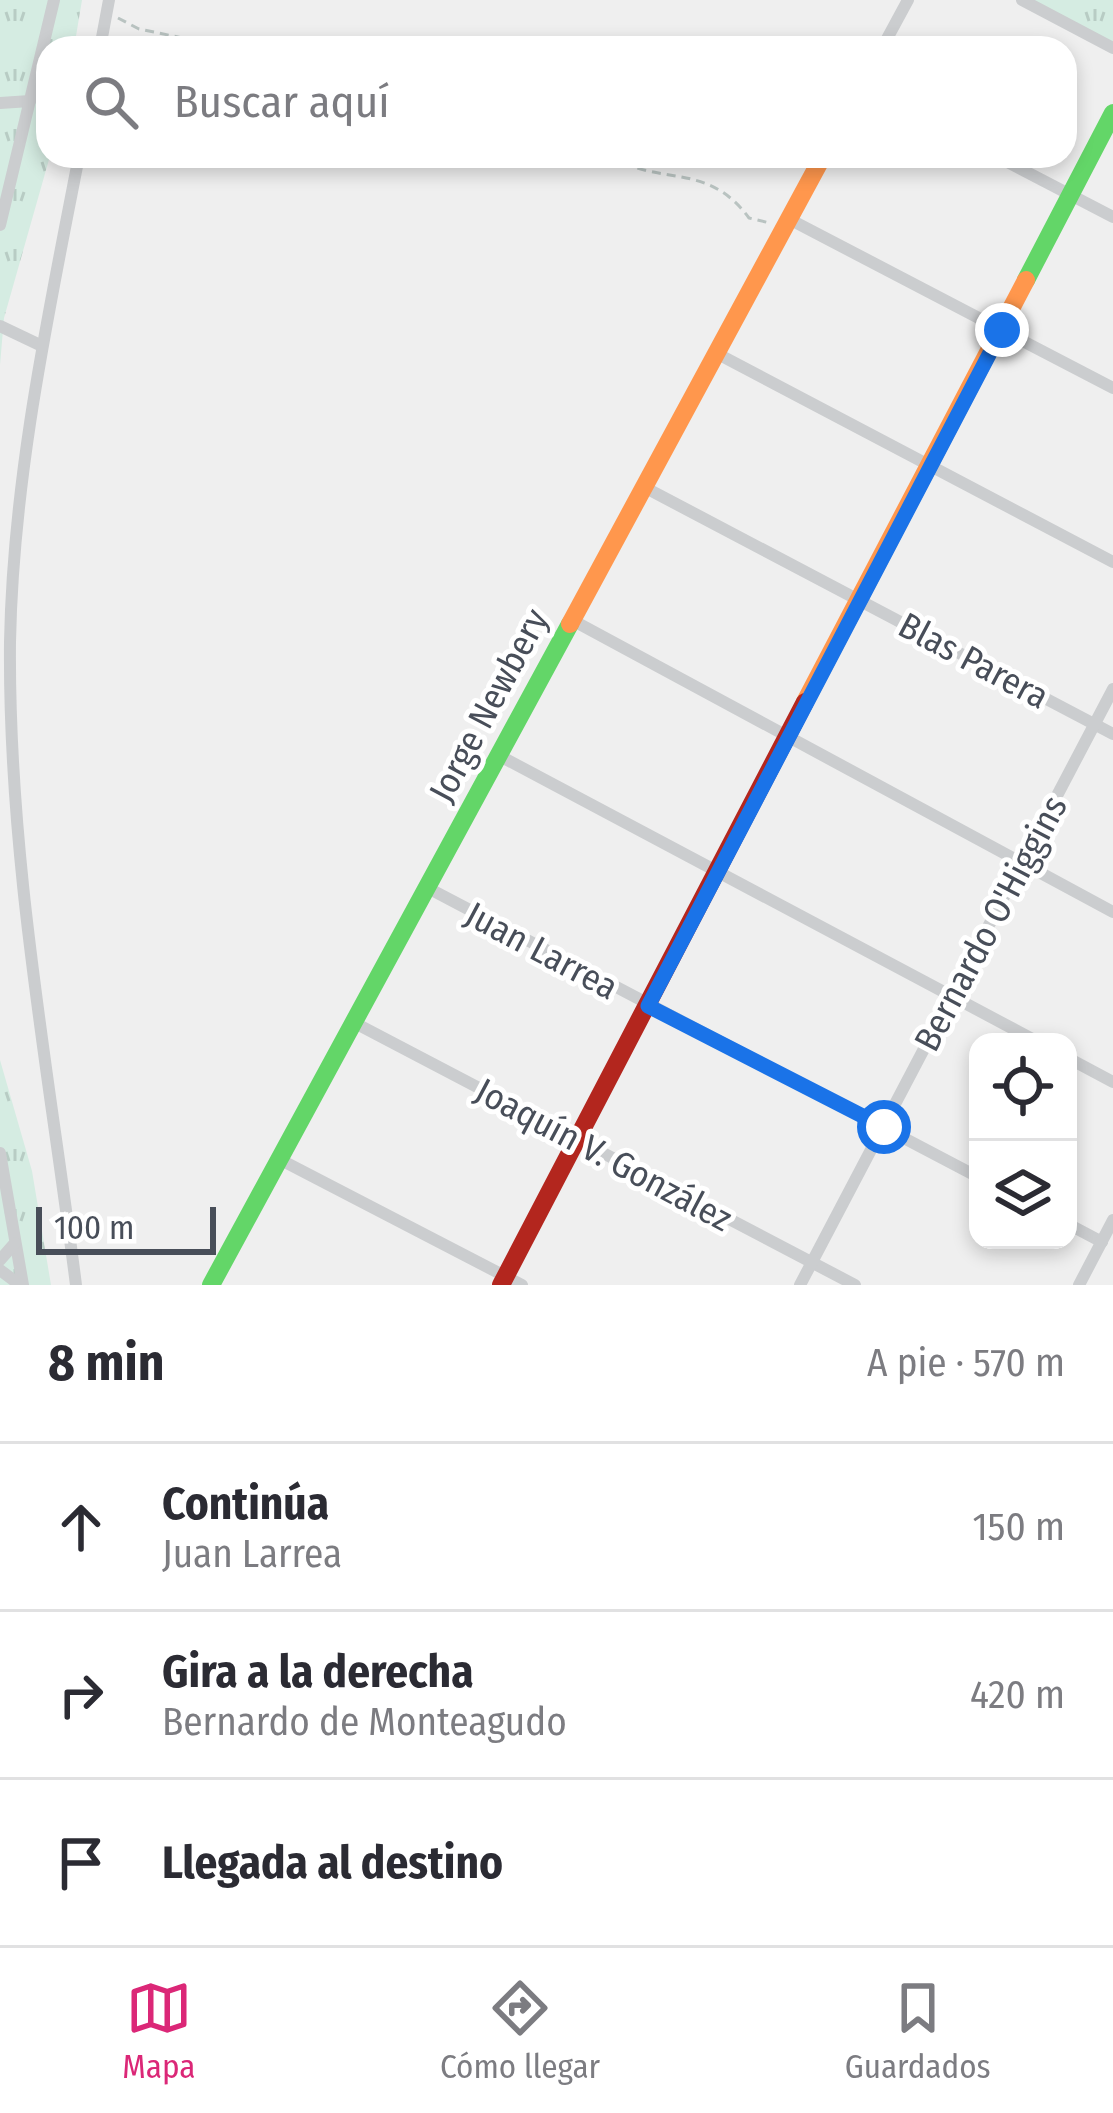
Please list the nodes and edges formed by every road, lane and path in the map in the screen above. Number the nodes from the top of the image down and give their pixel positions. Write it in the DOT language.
graph roads {
  1 [pos="54,0"];
  2 [pos="908,0"];
  3 [pos="1022,0"];
  4 [pos="108,6"];
  5 [pos="45,36"];
  6 [pos="102,36"];
  7 [pos="173,36"];
  8 [pos="888,36"];
  9 [pos="1113,48"];
  10 [pos="36,75"];
  11 [pos="30,100"];
  12 [pos="0,103"];
  13 [pos="1113,113"];
  14 [pos="77,168"];
  15 [pos="640,168"];
  16 [pos="818,168"];
  17 [pos="1019,168"];
  18 [pos="1070,195"];
  19 [pos="1113,217"];
  20 [pos="790,219"];
  21 [pos="0,225"];
  22 [pos="0,326"];
  23 [pos="1002,330"];
  24 [pos="42,346"];
  25 [pos="716,353"];
  26 [pos="1113,388"];
  27 [pos="931,466"];
  28 [pos="644,487"];
  29 [pos="1113,562"];
  30 [pos="862,600"];
  31 [pos="572,620"];
  32 [pos="1113,689"];
  33 [pos="1095,724"];
  34 [pos="1113,734"];
  35 [pos="789,736"];
  36 [pos="498,755"];
  37 [pos="1022,863"];
  38 [pos="718,872"];
  39 [pos="427,887"];
  40 [pos="1113,912"];
  41 [pos="952,996"];
  42 [pos="648,1006"];
  43 [pos="353,1022"];
  44 [pos="1021,1033"];
  45 [pos="1077,1063"];
  46 [pos="1113,1082"];
  47 [pos="884,1127"];
  48 [pos="578,1140"];
  49 [pos="0,1153"];
  50 [pos="279,1159"];
  51 [pos="969,1172"];
  52 [pos="1113,1220"];
  53 [pos="1077,1229"];
  54 [pos="16,1242"];
  55 [pos="1102,1242"];
  56 [pos="0,1260"];
  57 [pos="812,1262"];
  58 [pos="0,1270"];
  59 [pos="510,1282"];
  60 [pos="21,1285"];
  61 [pos="76,1285"];
  62 [pos="211,1285"];
  63 [pos="800,1285"];
  64 [pos="855,1285"];
  65 [pos="1079,1285"];
  1 -- 5 [label="street"];
  2 -- 8 [label="street"];
  3 -- 9 [label="street"];
  4 -- 6 [label="street"];
  4 -- 7 [label="path"];
  10 -- 11 [label="street"];
  11 -- 12 [label="street"];
  11 -- 21 [label="street"];
  13 -- 18 [label="street"];
  14 -- 24 [label="street"];
  15 -- 20 [label="path"];
  16 -- 20 [label="street, Jorge Newbery"];
  17 -- 18 [label="street"];
  18 -- 19 [label="street"];
  18 -- 23 [label="street"];
  20 -- 23 [label="street"];
  20 -- 25 [label="street, Jorge Newbery"];
  22 -- 24 [label="street"];
  23 -- 26 [label="street"];
  23 -- 27 [label="street"];
  24 -- 61 [label="street"];
  25 -- 27 [label="street"];
  25 -- 28 [label="street, Jorge Newbery"];
  27 -- 29 [label="street"];
  27 -- 30 [label="street"];
  28 -- 30 [label="street, Blas Parera"];
  28 -- 31 [label="street, Jorge Newbery"];
  30 -- 33 [label="street, Blas Parera"];
  30 -- 35 [label="street"];
  31 -- 35 [label="street"];
  31 -- 36 [label="street, Jorge Newbery"];
  32 -- 33 [label="street, Bernardo O'Higgins"];
  33 -- 34 [label="street, Blas Parera"];
  33 -- 37 [label="street, Bernardo O'Higgins"];
  35 -- 37 [label="street"];
  35 -- 38 [label="street"];
  36 -- 38 [label="street"];
  36 -- 39 [label="street, Jorge Newbery"];
  37 -- 40 [label="street"];
  37 -- 41 [label="street, Bernardo O'Higgins"];
  38 -- 41 [label="street"];
  38 -- 42 [label="street"];
  39 -- 42 [label="street, Juan Larrea"];
  39 -- 43 [label="street, Jorge Newbery"];
  41 -- 44 [label="street"];
  41 -- 47 [label="street, Bernardo O'Higgins"];
  42 -- 47 [label="street, Juan Larrea"];
  42 -- 48 [label="street"];
  43 -- 48 [label="street, Joaquín V. González"];
  43 -- 50 [label="street, Jorge Newbery"];
  45 -- 46 [label="street"];
  47 -- 51 [label="street, Juan Larrea"];
  47 -- 57 [label="street, Bernardo O'Higgins"];
  48 -- 57 [label="street, Joaquín V. González"];
  48 -- 59 [label="street"];
  49 -- 54 [label="street"];
  50 -- 59 [label="street"];
  50 -- 62 [label="street, Jorge Newbery"];
  52 -- 55 [label="street"];
  53 -- 55 [label="street"];
  54 -- 56 [label="street"];
  54 -- 60 [label="street"];
  55 -- 65 [label="street"];
  57 -- 63 [label="street, Bernardo O'Higgins"];
  57 -- 64 [label="street, Joaquín V. González"];
  58 -- 60 [label="street"];
}
